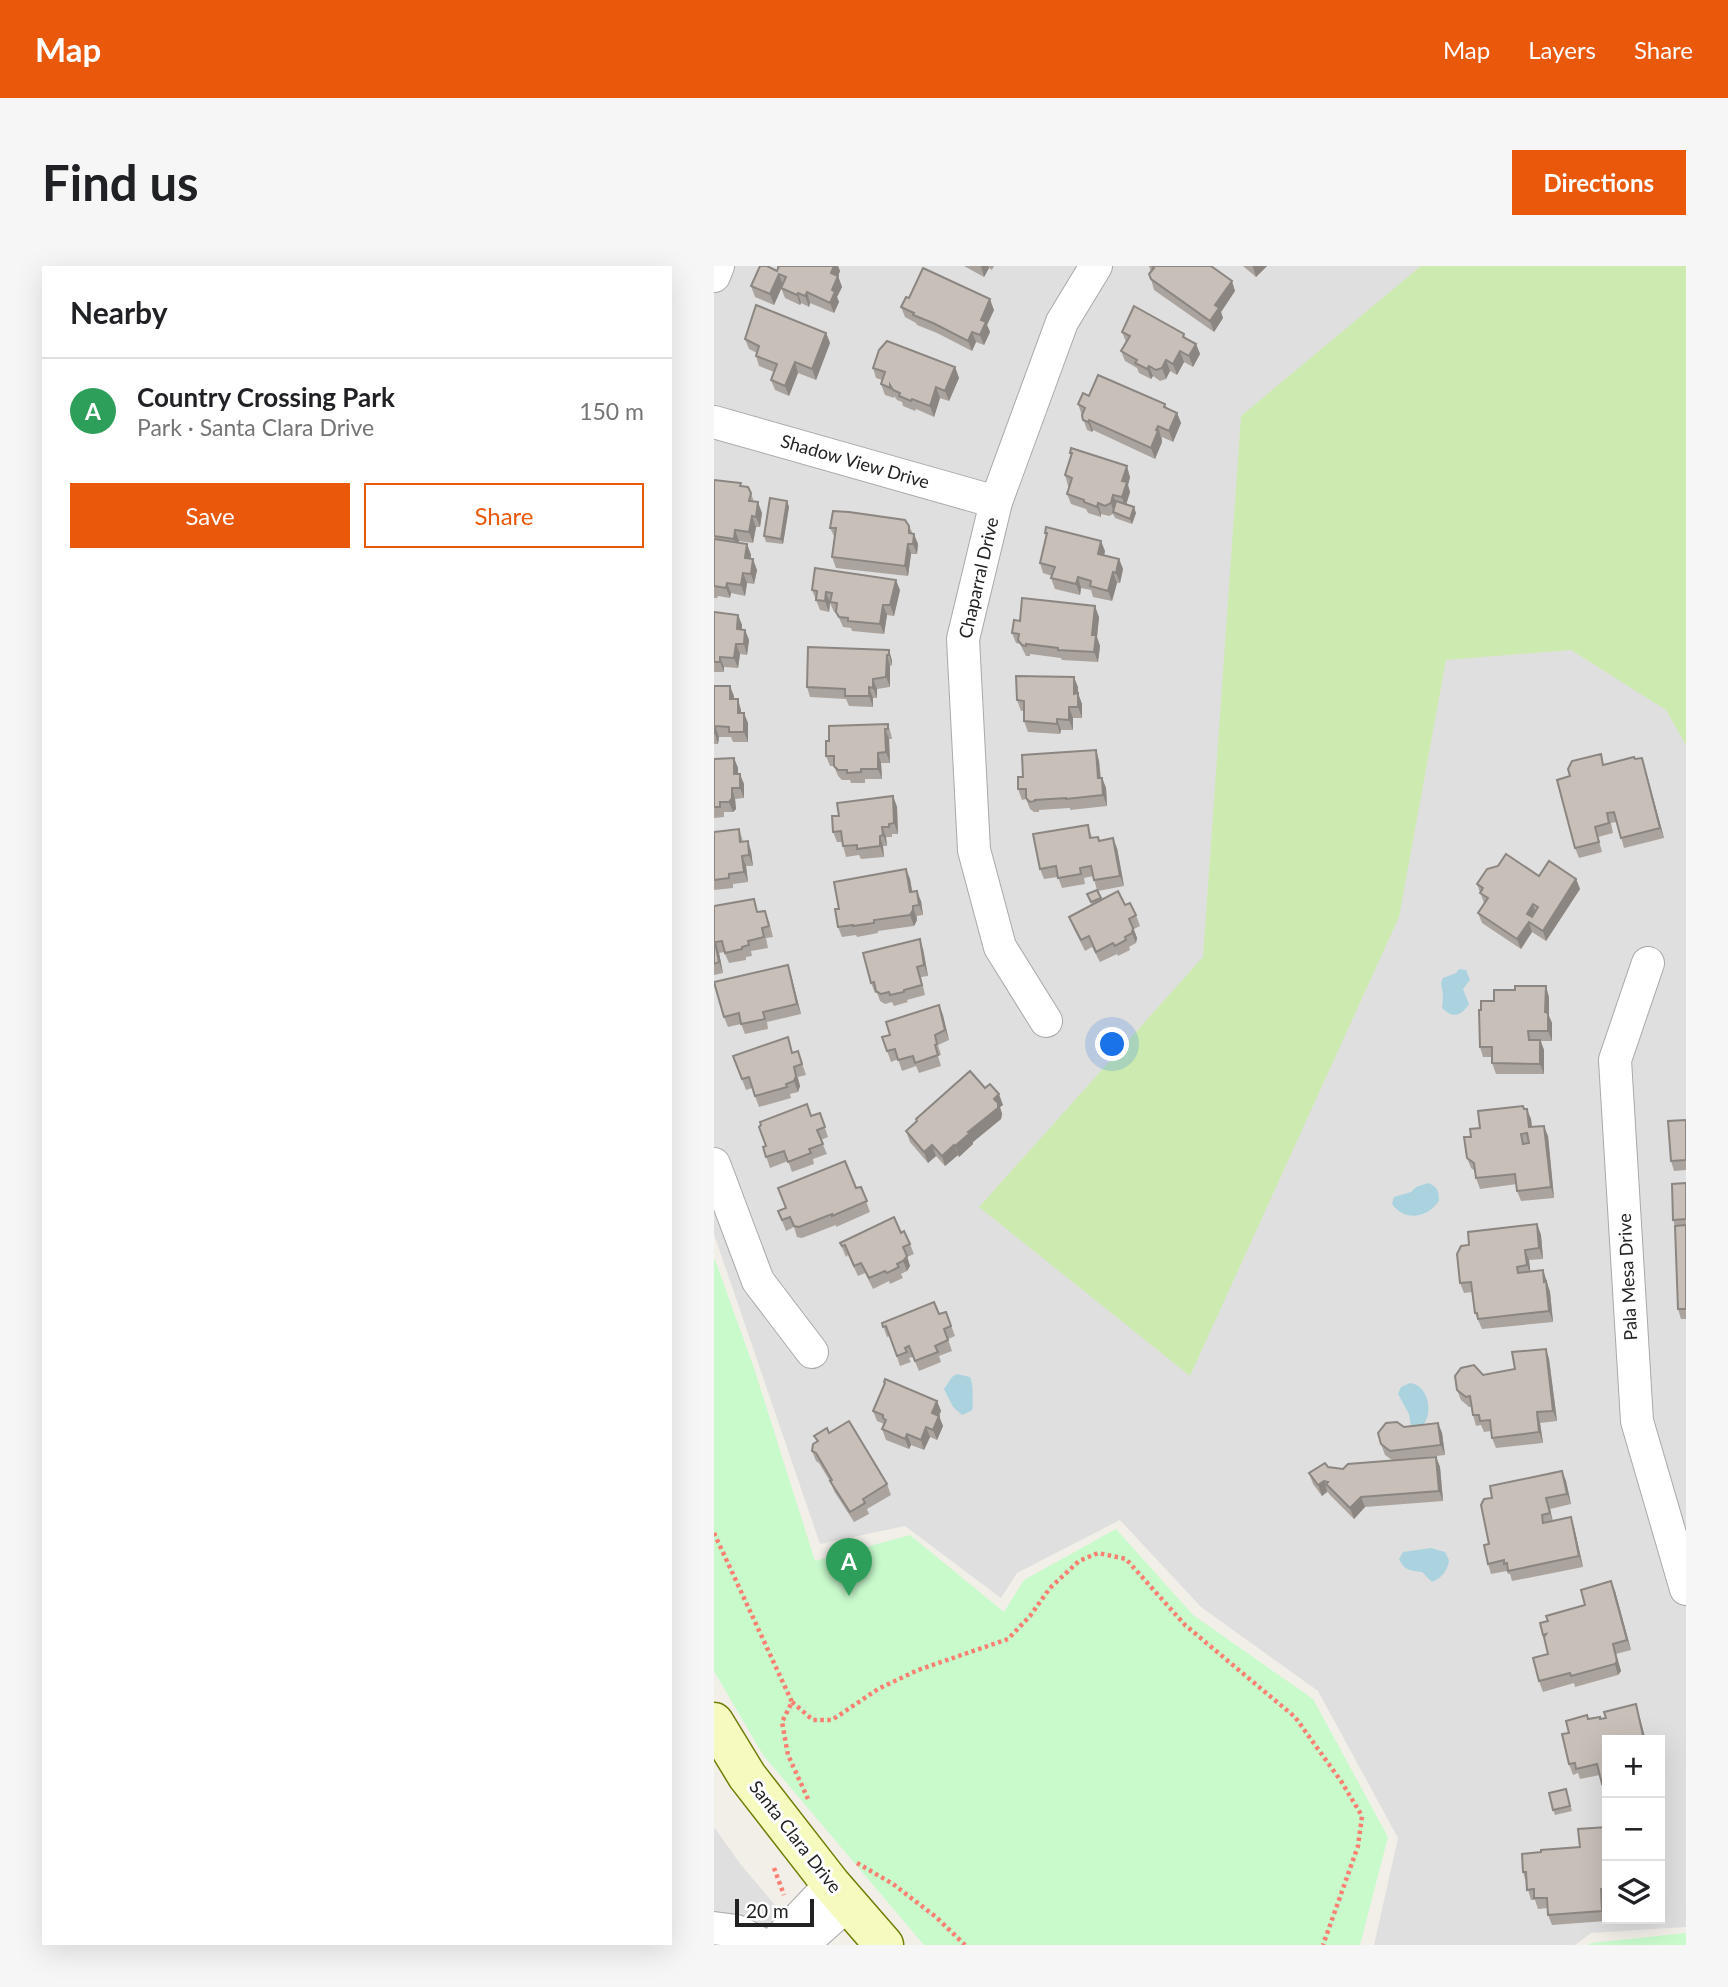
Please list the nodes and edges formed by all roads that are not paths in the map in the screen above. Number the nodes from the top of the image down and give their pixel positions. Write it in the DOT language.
graph roads {
  1 [pos="718,266"];
  2 [pos="1096,266"];
  3 [pos="714,276"];
  4 [pos="714,422"];
  5 [pos="996,502"];
  6 [pos="1648,963"];
  7 [pos="1046,1021"];
  8 [pos="714,1164"];
  9 [pos="812,1352"];
  10 [pos="1686,1589"];
  11 [pos="714,1722"];
  12 [pos="843,1883"];
  13 [pos="714,1928"];
  14 [pos="763,1945"];
  15 [pos="779,1945"];
  16 [pos="802,1945"];
  17 [pos="884,1945"];
  1 -- 3 [label="street"];
  2 -- 5 [label="street, Chaparral Drive"];
  4 -- 5 [label="street, Shadow View Drive"];
  5 -- 7 [label="street, Chaparral Drive"];
  6 -- 10 [label="street, Pala Mesa Drive"];
  8 -- 9 [label="street"];
  11 -- 12 [label="main road, Santa Clara Drive"];
  12 -- 15 [label="street"];
  12 -- 16 [label="street"];
  12 -- 17 [label="main road, Santa Clara Drive"];
  13 -- 14 [label="street"];
}
